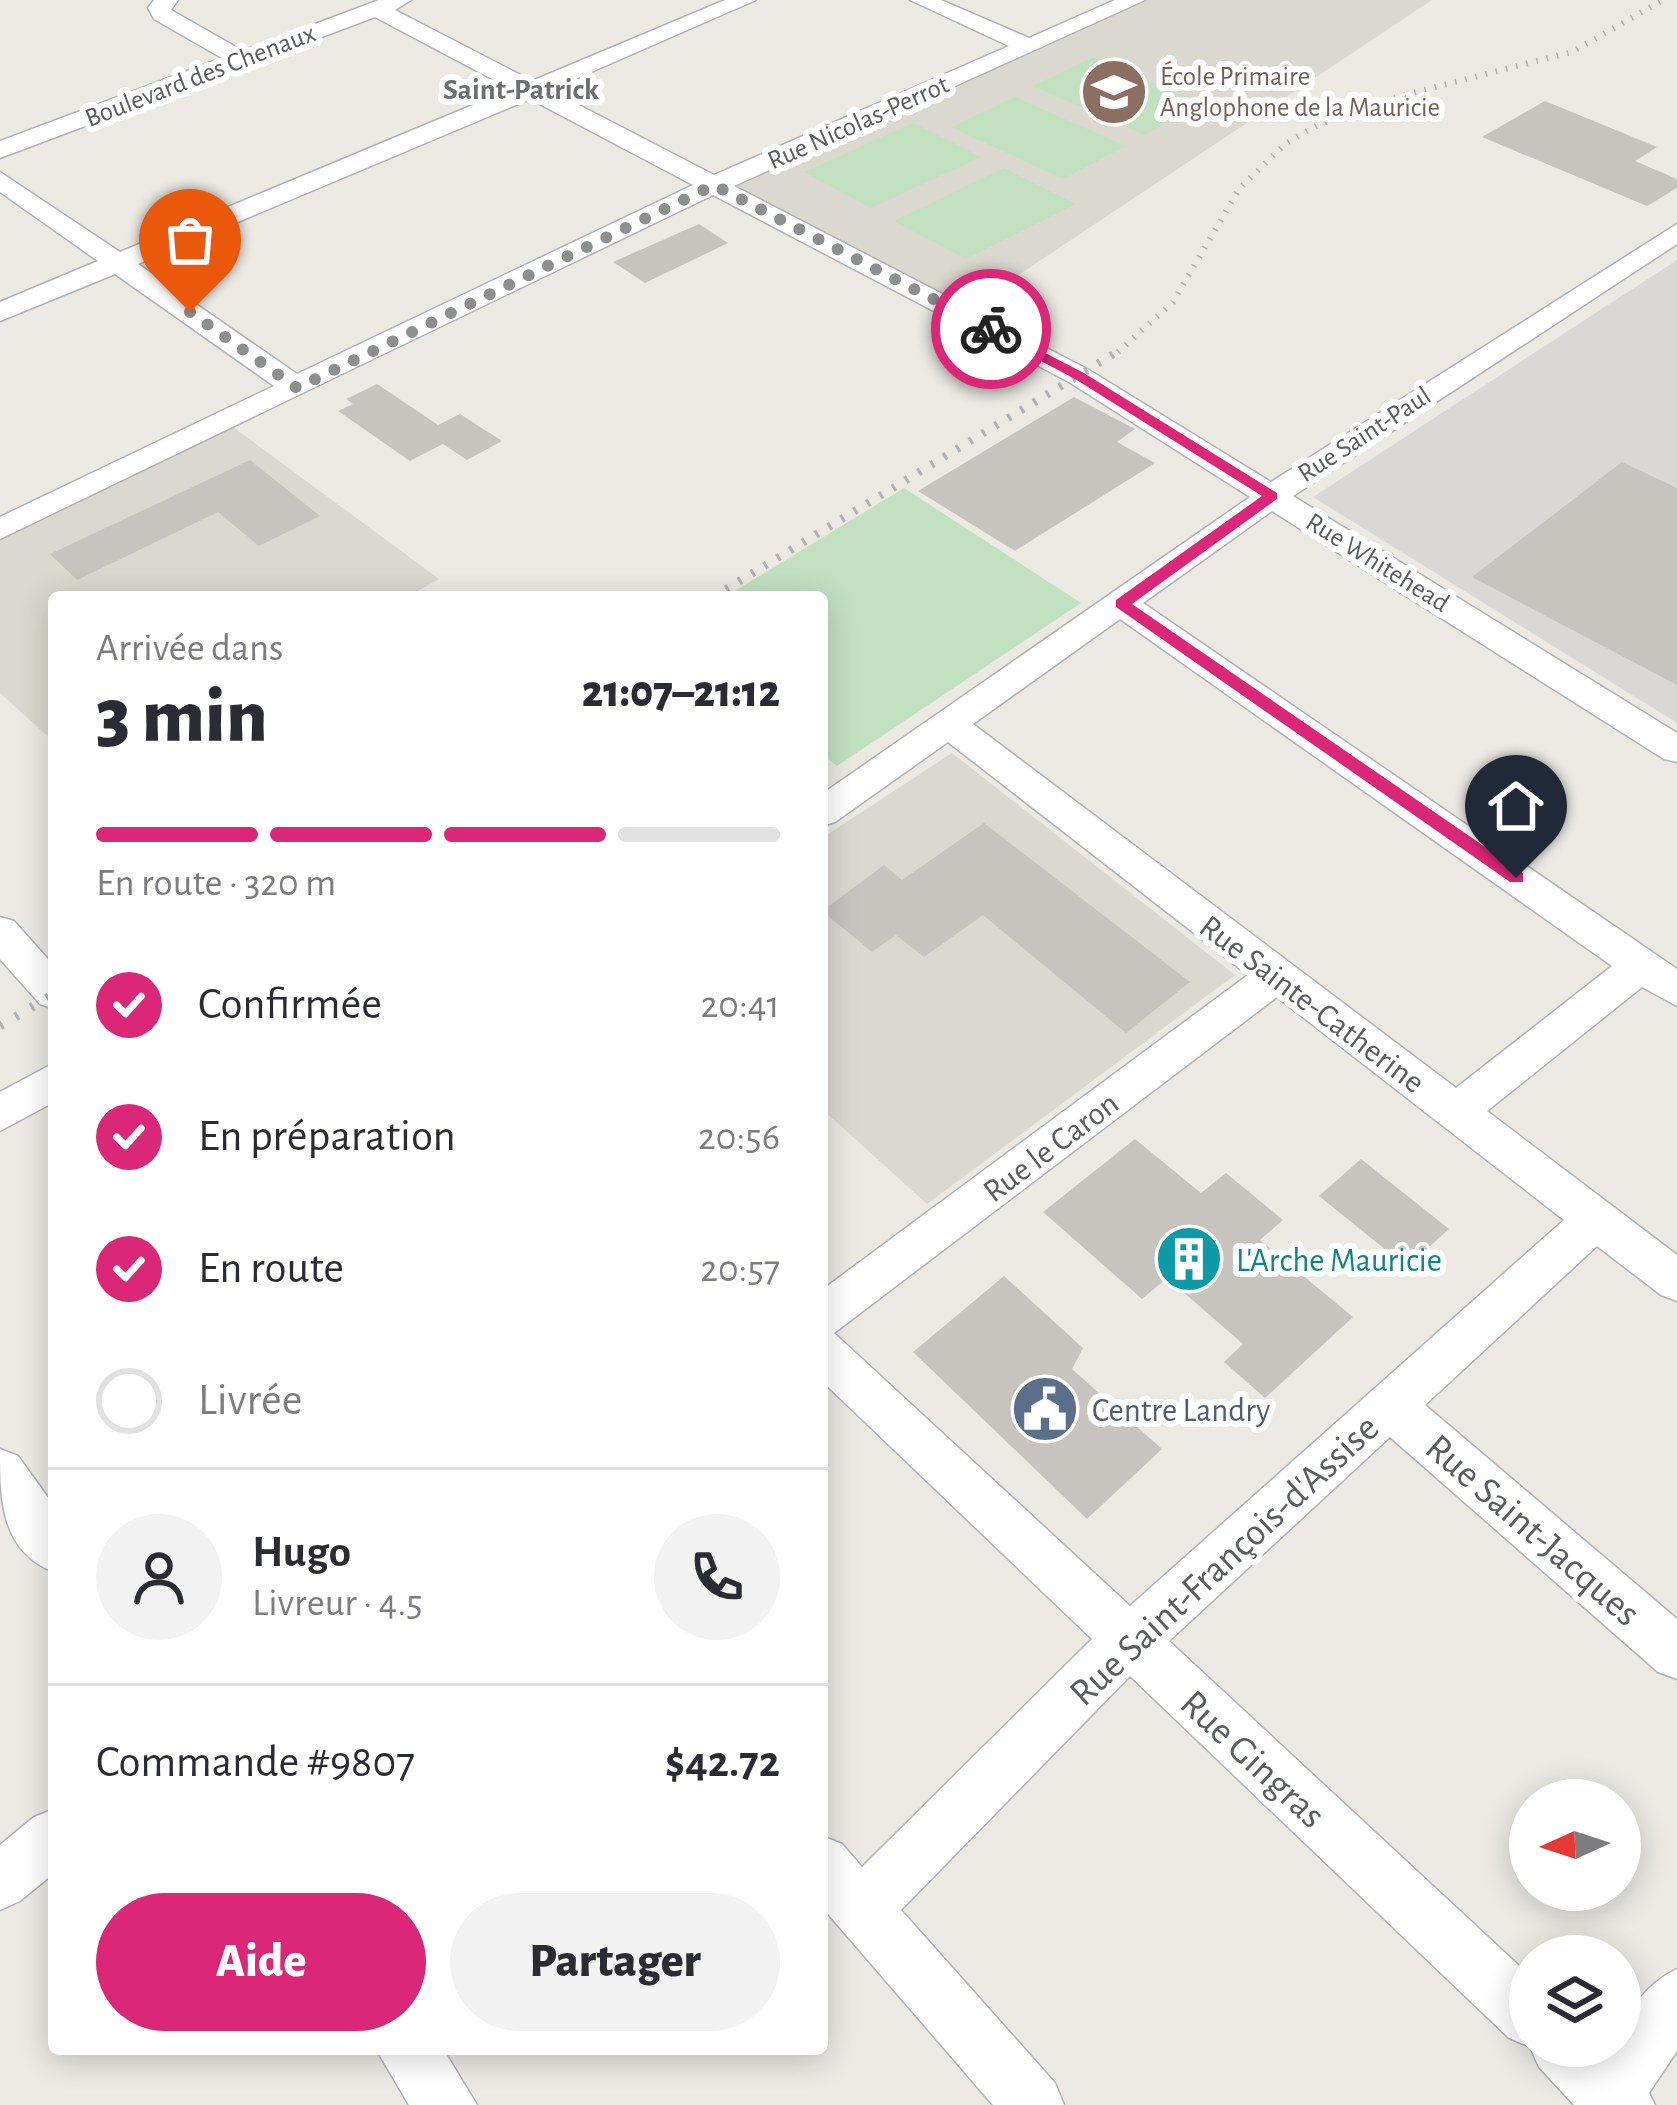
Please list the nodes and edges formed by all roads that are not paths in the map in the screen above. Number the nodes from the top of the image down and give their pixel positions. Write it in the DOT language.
graph roads {
  1 [pos="166,0"];
  2 [pos="745,0"];
  3 [pos="921,0"];
  4 [pos="1134,0"];
  5 [pos="388,5"];
  6 [pos="1029,46"];
  7 [pos="242,60"];
  8 [pos="530,89"];
  9 [pos="0,150"];
  10 [pos="0,180"];
  11 [pos="714,185"];
  12 [pos="1677,232"];
  13 [pos="118,262"];
  14 [pos="0,312"];
  15 [pos="297,388"];
  16 [pos="1272,496"];
  17 [pos="0,529"];
  18 [pos="1121,604"];
  19 [pos="949,724"];
  20 [pos="1677,750"];
  21 [pos="828,808"];
  22 [pos="0,932"];
  23 [pos="1641,964"];
  24 [pos="1277,975"];
  25 [pos="48,986"];
  26 [pos="1677,990"];
  27 [pos="48,1084"];
  28 [pos="1456,1112"];
  29 [pos="0,1114"];
  30 [pos="1595,1219"];
  31 [pos="1677,1282"];
  32 [pos="828,1312"];
  33 [pos="828,1356"];
  34 [pos="1390,1406"];
  35 [pos="0,1472"];
  36 [pos="48,1540"];
  37 [pos="1130,1641"];
  38 [pos="1677,1653"];
  39 [pos="48,1843"];
  40 [pos="828,1871"];
  41 [pos="0,1881"];
  42 [pos="861,1909"];
  43 [pos="1509,1998"];
  44 [pos="1677,1999"];
  45 [pos="410,2055"];
  46 [pos="1580,2067"];
  47 [pos="1613,2102"];
  48 [pos="446,2105"];
  49 [pos="1034,2105"];
  1 -- 7 [label="street"];
  2 -- 8 [label="street"];
  3 -- 6 [label="street"];
  4 -- 6 [label="street, Rue Nicolas-Perrot"];
  5 -- 7 [label="street, Boulevard des Chenaux"];
  5 -- 8 [label="street, Rue Whitehead"];
  6 -- 11 [label="street, Rue Nicolas-Perrot"];
  7 -- 9 [label="street, Boulevard des Chenaux"];
  8 -- 11 [label="street, Rue Whitehead"];
  8 -- 13 [label="street"];
  10 -- 13 [label="street"];
  11 -- 15 [label="street, Rue Nicolas-Perrot"];
  11 -- 16 [label="street, Rue Whitehead"];
  12 -- 16 [label="street, Rue Saint-Paul"];
  13 -- 14 [label="street"];
  13 -- 15 [label="street"];
  15 -- 17 [label="street, Rue Nicolas-Perrot"];
  16 -- 18 [label="street, Rue Saint-Paul"];
  16 -- 20 [label="street, Rue Whitehead"];
  18 -- 19 [label="street, Rue Saint-Paul"];
  18 -- 23 [label="street"];
  19 -- 21 [label="street, Rue Saint-Paul"];
  19 -- 24 [label="street, Rue Sainte-Catherine"];
  22 -- 25 [label="street"];
  23 -- 26 [label="street"];
  23 -- 28 [label="street"];
  24 -- 28 [label="street, Rue Sainte-Catherine"];
  24 -- 32 [label="street, Rue le Caron"];
  27 -- 29 [label="street"];
  28 -- 30 [label="street, Rue Sainte-Catherine"];
  30 -- 31 [label="street, Rue Sainte-Catherine"];
  30 -- 34 [label="street, Rue Saint-François-d'Assise"];
  33 -- 37 [label="street, Rue Gingras"];
  34 -- 37 [label="street, Rue Saint-François-d'Assise"];
  34 -- 38 [label="street, Rue Saint-Jacques"];
  35 -- 36 [label="street"];
  37 -- 42 [label="street, Rue Saint-François-d'Assise"];
  37 -- 43 [label="street, Rue Gingras"];
  39 -- 41 [label="street"];
  40 -- 42 [label="street"];
  42 -- 49 [label="street"];
  44 -- 47 [label="street"];
  45 -- 48 [label="street"];
  46 -- 47 [label="street"];
}
